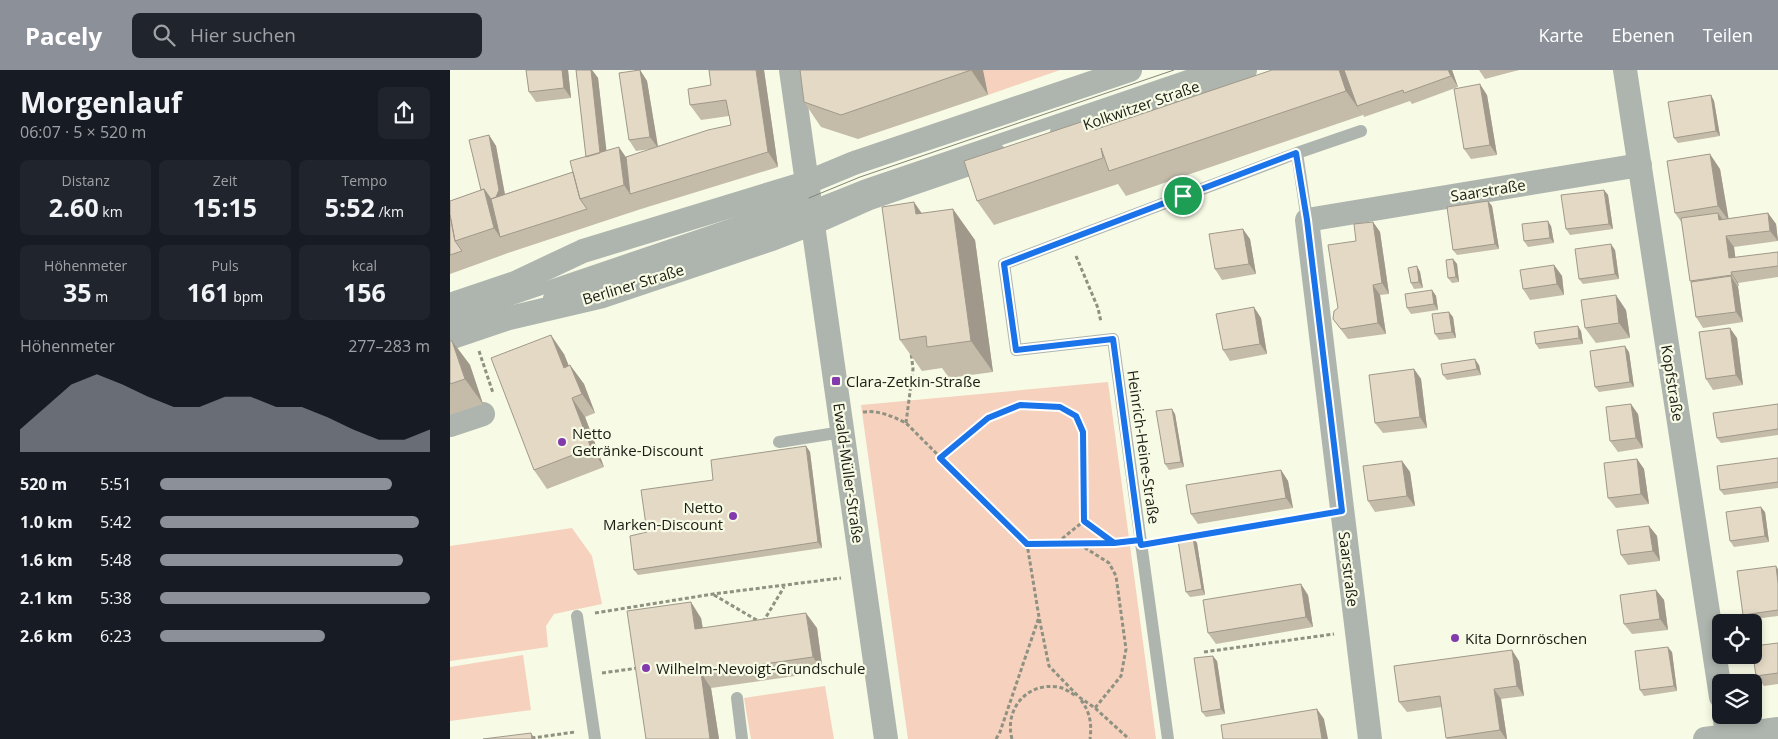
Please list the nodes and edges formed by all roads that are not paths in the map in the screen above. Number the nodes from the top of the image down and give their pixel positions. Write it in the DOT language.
graph roads {
  1 [pos="791,70"];
  2 [pos="1130,70"];
  3 [pos="1205,70"];
  4 [pos="1245,70"];
  5 [pos="1626,70"];
  6 [pos="1361,131"];
  7 [pos="1296,153"];
  8 [pos="1640,165"];
  9 [pos="810,203"];
  10 [pos="1307,220"];
  11 [pos="450,305"];
  12 [pos="450,320"];
  13 [pos="450,330"];
  14 [pos="450,338"];
  15 [pos="483,414"];
  16 [pos="841,424"];
  17 [pos="450,425"];
  18 [pos="779,442"];
  19 [pos="577,616"];
  20 [pos="1717,674"];
  21 [pos="737,698"];
  22 [pos="1778,729"];
  23 [pos="1721,732"];
  24 [pos="594,734"];
  25 [pos="742,739"];
  26 [pos="886,739"];
  27 [pos="1168,739"];
  28 [pos="1370,739"];
  1 -- 9 [label="street, Ewald-Müller-Straße"];
  2 -- 9 [label="street"];
  3 -- 9 [label="lane"];
  4 -- 9 [label="street, Kolkwitzer Straße"];
  5 -- 8 [label="street, Kopfstraße"];
  6 -- 7 [label="lane"];
  7 -- 10 [label="lane, Saarstraße"];
  7 -- 27 [label="lane, Heinrich-Heine-Straße"];
  8 -- 10 [label="street, Saarstraße"];
  8 -- 20 [label="street, Kopfstraße"];
  9 -- 11 [label="street"];
  9 -- 12 [label="lane"];
  9 -- 13 [label="lane"];
  9 -- 14 [label="street, Berliner Straße"];
  9 -- 16 [label="street, Ewald-Müller-Straße"];
  10 -- 28 [label="street, Saarstraße"];
  15 -- 17 [label="street"];
  16 -- 18 [label="lane"];
  16 -- 26 [label="street, Ewald-Müller-Straße"];
  19 -- 24 [label="lane"];
  21 -- 25 [label="lane"];
  22 -- 23 [label="street"];
}
